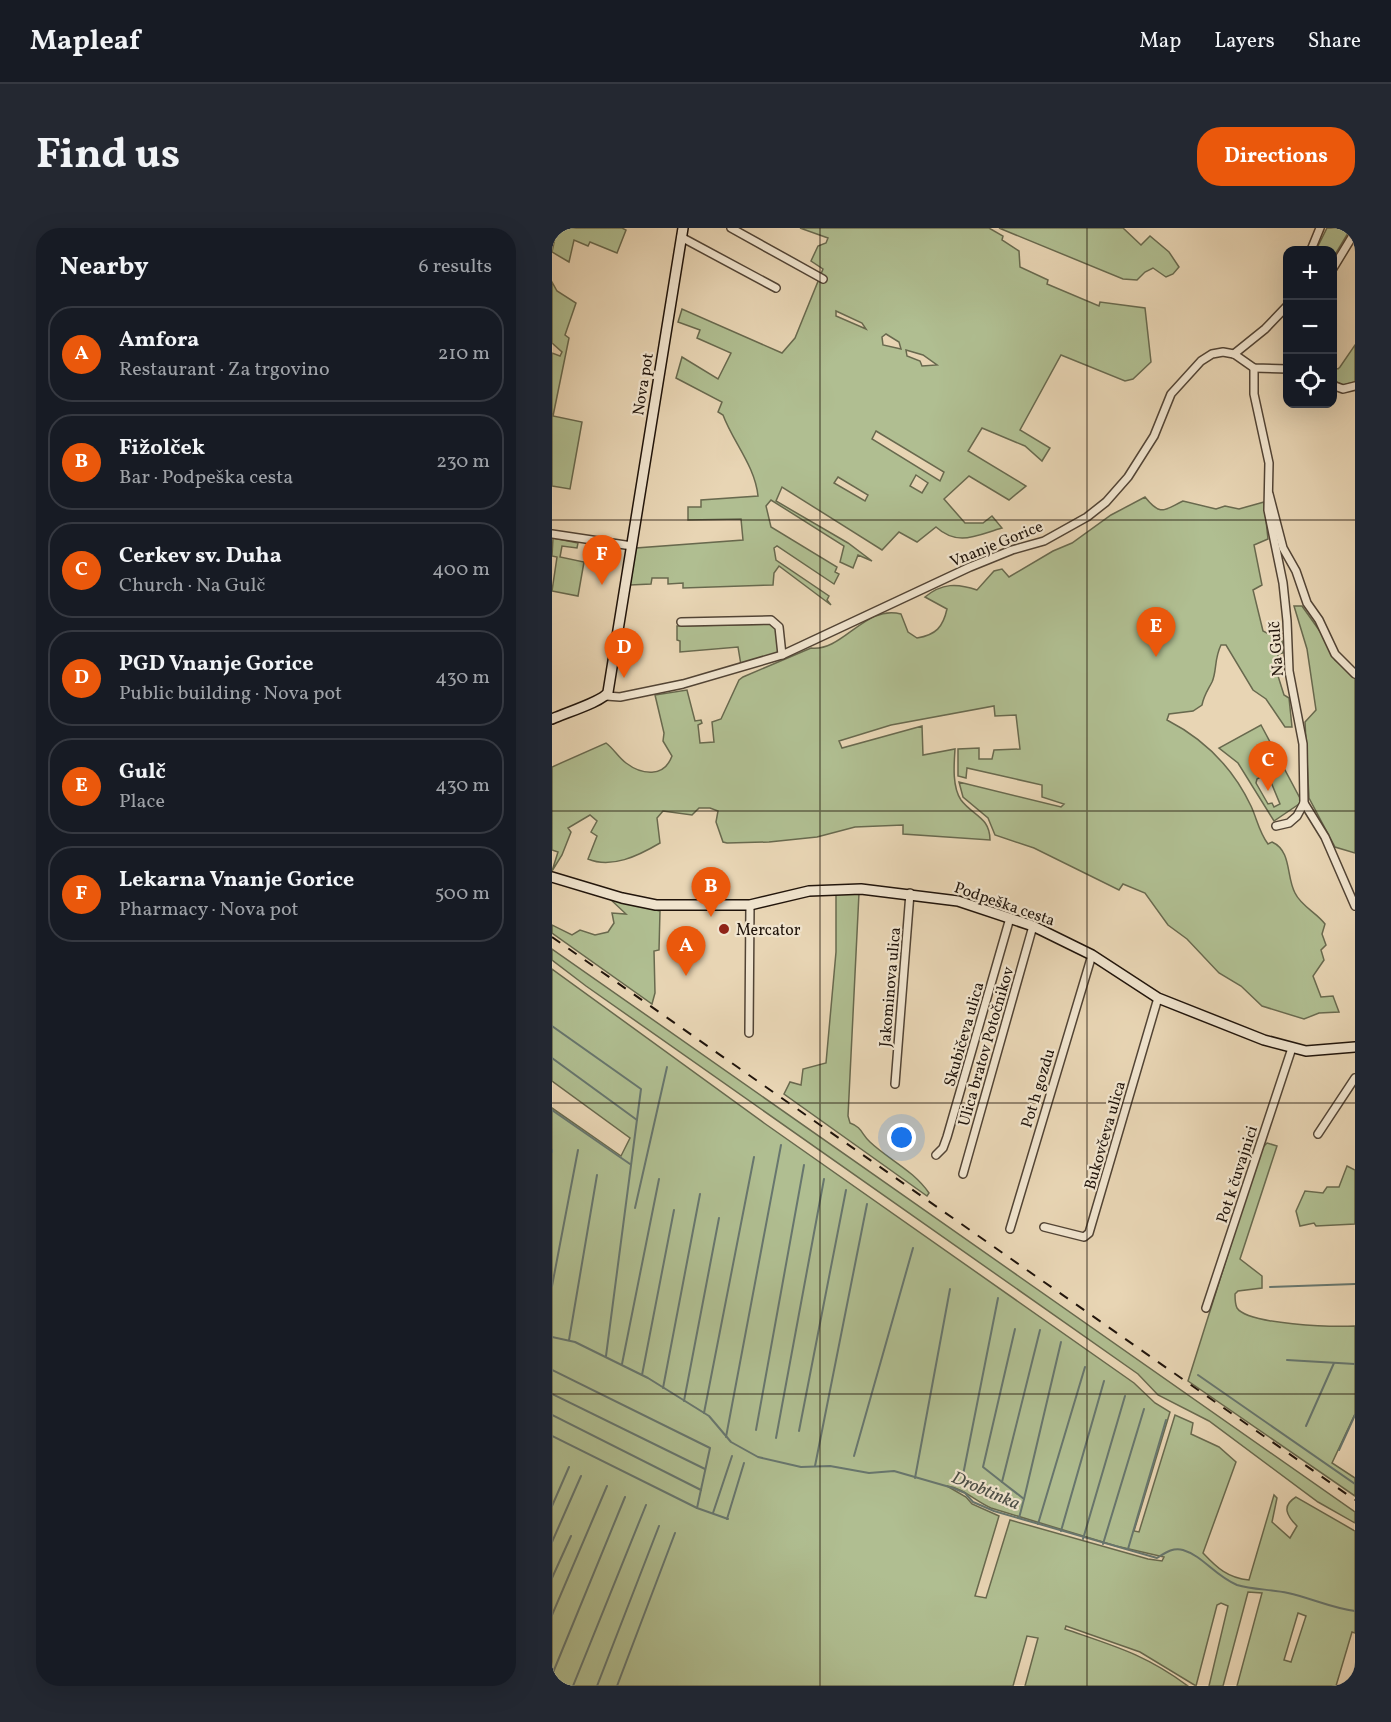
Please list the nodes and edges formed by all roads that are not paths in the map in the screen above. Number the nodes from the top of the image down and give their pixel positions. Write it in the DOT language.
graph roads {
  1 [pos="731,228"];
  2 [pos="1320,228"];
  3 [pos="682,232"];
  4 [pos="1355,232"];
  5 [pos="1313,246"];
  6 [pos="1337,262"];
  7 [pos="824,279"];
  8 [pos="776,288"];
  9 [pos="1283,309"];
  10 [pos="1234,354"];
  11 [pos="1254,368"];
  12 [pos="1283,369"];
  13 [pos="1355,386"];
  14 [pos="1337,387"];
  15 [pos="1268,491"];
  16 [pos="552,534"];
  17 [pos="632,546"];
  18 [pos="681,622"];
  19 [pos="782,655"];
  20 [pos="1355,674"];
  21 [pos="606,696"];
  22 [pos="552,719"];
  23 [pos="1304,803"];
  24 [pos="1276,826"];
  25 [pos="552,877"];
  26 [pos="910,893"];
  27 [pos="750,905"];
  28 [pos="1355,906"];
  29 [pos="1010,918"];
  30 [pos="1034,926"];
  31 [pos="1092,955"];
  32 [pos="1158,998"];
  33 [pos="749,1033"];
  34 [pos="1355,1047"];
  35 [pos="1292,1048"];
  36 [pos="1355,1078"];
  37 [pos="895,1084"];
  38 [pos="1318,1134"];
  39 [pos="936,1155"];
  40 [pos="963,1174"];
  41 [pos="1044,1227"];
  42 [pos="1010,1229"];
  43 [pos="1206,1308"];
  1 -- 7 [label="street"];
  2 -- 5 [label="street"];
  3 -- 8 [label="street"];
  3 -- 17 [label="main road, Nova pot"];
  4 -- 6 [label="street"];
  9 -- 10 [label="street"];
  10 -- 11 [label="street"];
  10 -- 19 [label="street, Vnanje Gorice"];
  11 -- 12 [label="street"];
  11 -- 15 [label="street, Na Gulč"];
  13 -- 14 [label="street"];
  15 -- 20 [label="street, Na Gulč"];
  15 -- 23 [label="street, Na Gulč"];
  16 -- 17 [label="street"];
  17 -- 21 [label="main road, Nova pot"];
  18 -- 19 [label="street"];
  19 -- 21 [label="street, Vnanje Gorice"];
  21 -- 22 [label="main road, Vnanje Gorice"];
  23 -- 24 [label="street"];
  23 -- 28 [label="street"];
  25 -- 27 [label="main road, Podpeška cesta"];
  26 -- 27 [label="main road, Podpeška cesta"];
  26 -- 29 [label="main road, Podpeška cesta"];
  26 -- 37 [label="street, Jakominova ulica"];
  27 -- 33 [label="street"];
  29 -- 30 [label="main road, Podpeška cesta"];
  29 -- 39 [label="street, Skubičeva ulica"];
  30 -- 31 [label="main road, Podpeška cesta"];
  30 -- 40 [label="street, Ulica bratov Potočnikov"];
  31 -- 32 [label="main road, Podpeška cesta"];
  31 -- 42 [label="street, Pot h gozdu"];
  32 -- 35 [label="main road, Podpeška cesta"];
  32 -- 41 [label="street, Bukovčeva ulica"];
  34 -- 35 [label="main road, Podpeška cesta"];
  35 -- 43 [label="street, Pot k čuvajnici"];
  36 -- 38 [label="street"];
}
